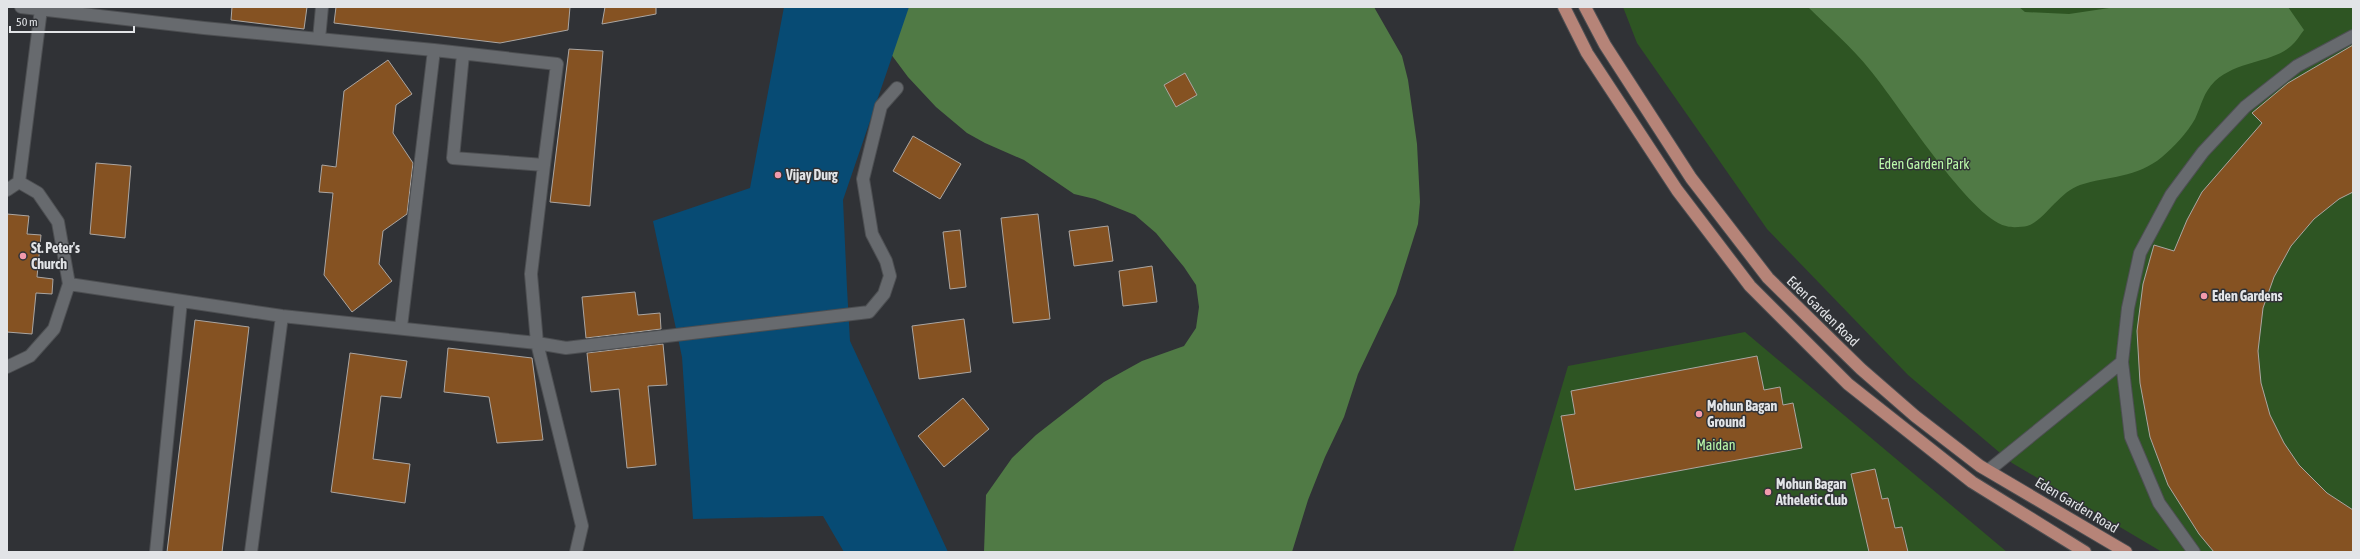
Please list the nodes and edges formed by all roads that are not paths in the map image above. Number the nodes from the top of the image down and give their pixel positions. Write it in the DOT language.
graph roads {
  1 [pos="21,7"];
  2 [pos="322,7"];
  3 [pos="1564,7"];
  4 [pos="1585,7"];
  5 [pos="41,9"];
  6 [pos="2353,36"];
  7 [pos="319,39"];
  8 [pos="434,50"];
  9 [pos="463,54"];
  10 [pos="897,88"];
  11 [pos="544,165"];
  12 [pos="19,182"];
  13 [pos="7,190"];
  14 [pos="69,284"];
  15 [pos="181,301"];
  16 [pos="282,316"];
  17 [pos="401,327"];
  18 [pos="537,343"];
  19 [pos="2122,362"];
  20 [pos="7,367"];
  21 [pos="1989,470"];
  22 [pos="2189,550"];
  23 [pos="156,552"];
  24 [pos="251,552"];
  25 [pos="576,552"];
  26 [pos="2085,552"];
  27 [pos="2126,552"];
  1 -- 5 [label="lane"];
  2 -- 7 [label="lane"];
  3 -- 26 [label="main road"];
  4 -- 21 [label="main road, Eden Garden Road"];
  5 -- 7 [label="lane"];
  5 -- 12 [label="lane"];
  6 -- 19 [label="lane"];
  7 -- 8 [label="lane"];
  8 -- 9 [label="lane"];
  8 -- 17 [label="lane"];
  9 -- 11 [label="lane"];
  9 -- 11 [label="lane"];
  10 -- 18 [label="lane"];
  11 -- 18 [label="lane"];
  12 -- 13 [label="lane"];
  12 -- 14 [label="lane"];
  14 -- 15 [label="lane"];
  14 -- 20 [label="lane"];
  15 -- 16 [label="lane"];
  15 -- 23 [label="lane"];
  16 -- 17 [label="lane"];
  16 -- 24 [label="lane"];
  17 -- 18 [label="lane"];
  18 -- 25 [label="lane"];
  19 -- 21 [label="lane"];
  19 -- 22 [label="lane"];
  21 -- 27 [label="main road, Eden Garden Road"];
}
